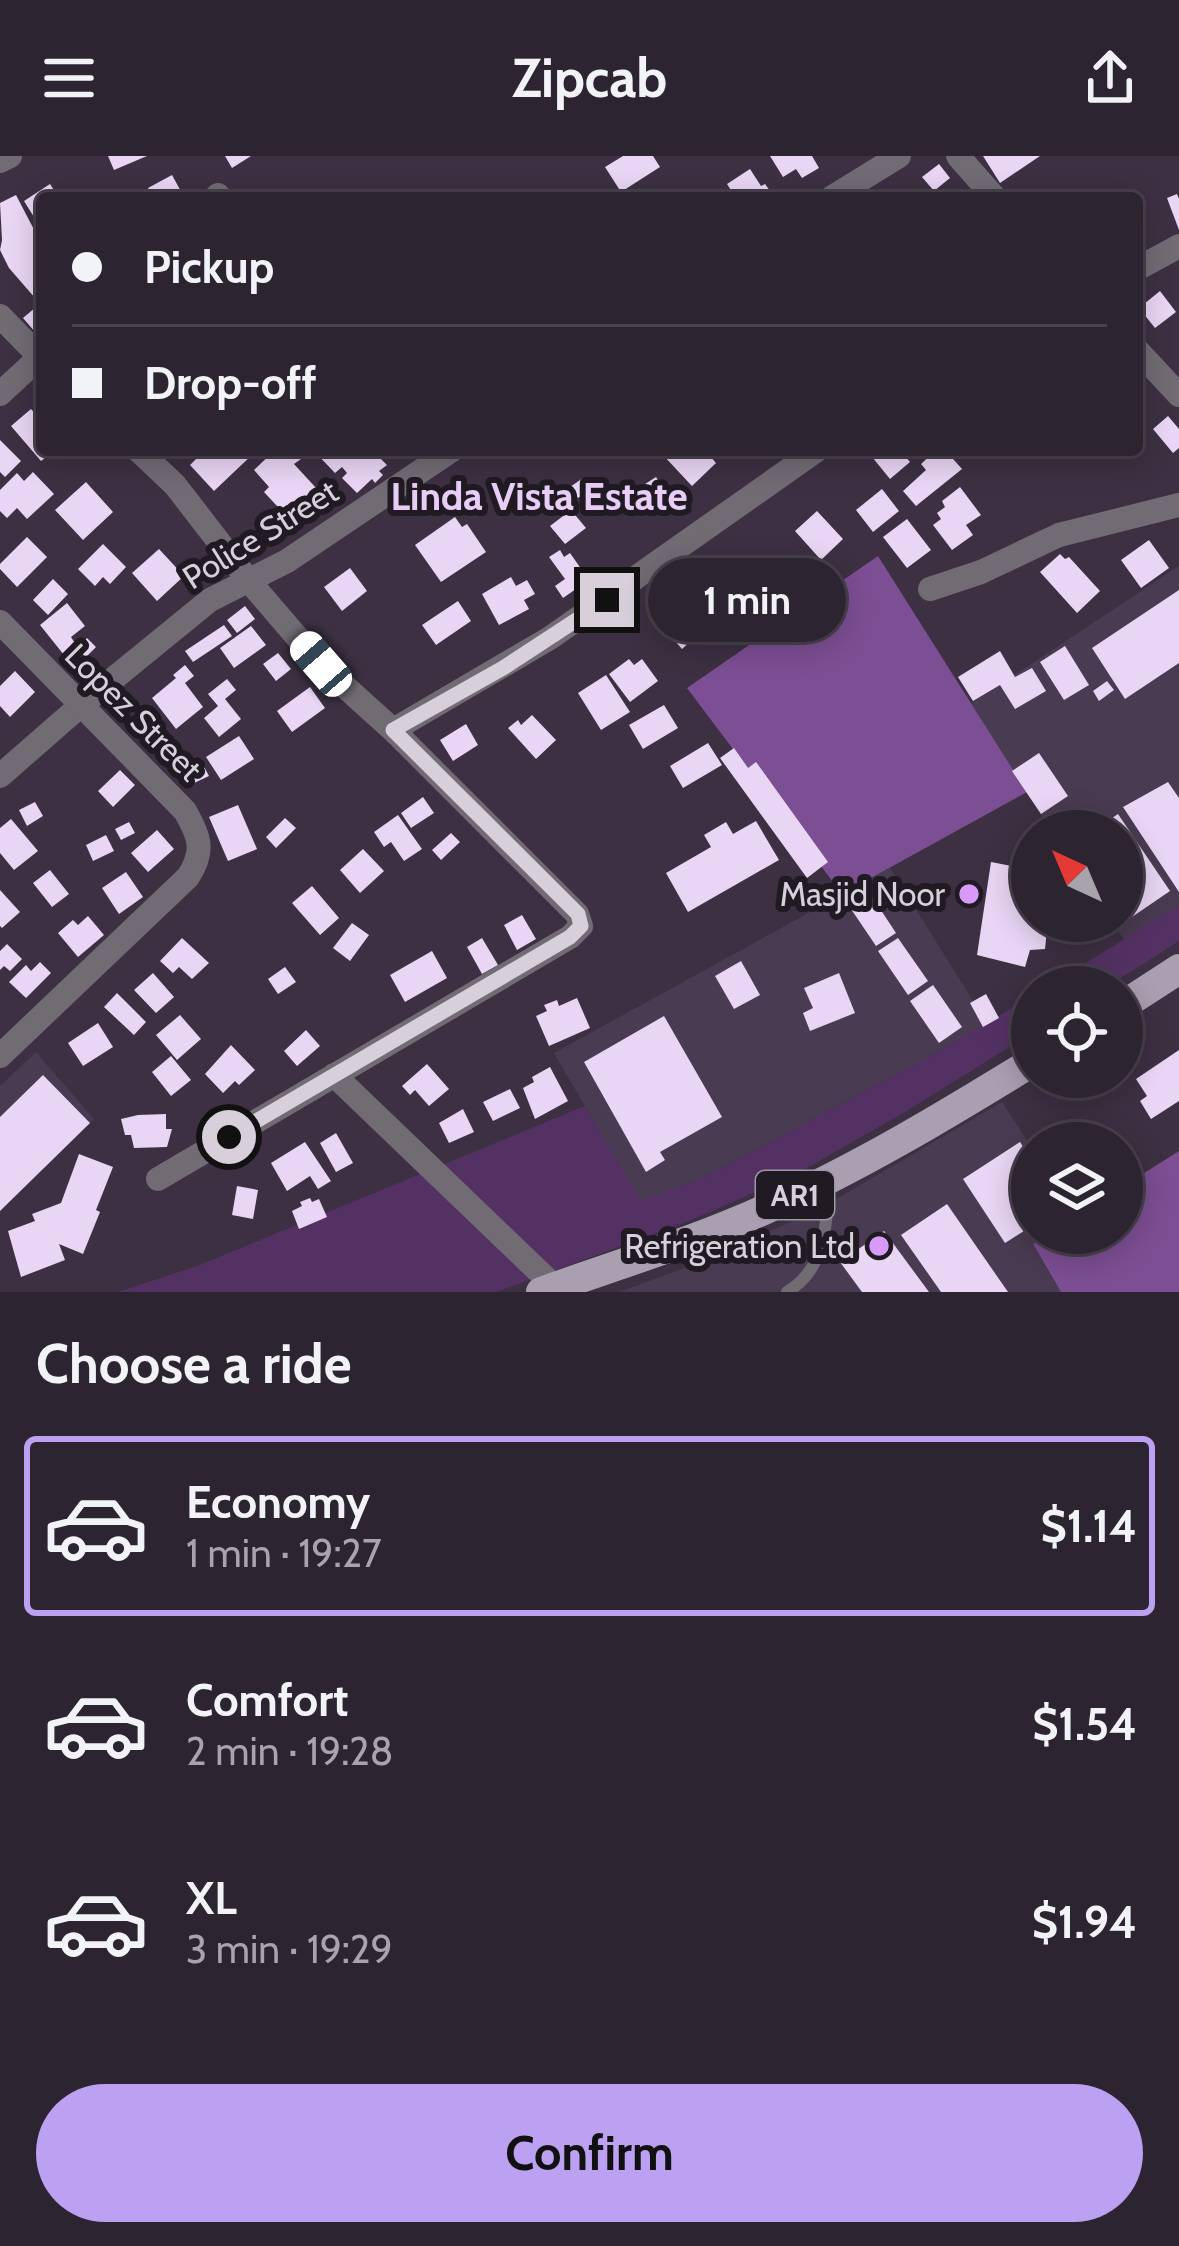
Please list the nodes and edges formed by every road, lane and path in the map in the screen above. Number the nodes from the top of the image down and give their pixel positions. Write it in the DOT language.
graph roads {
  1 [pos="10,156"];
  2 [pos="899,156"];
  3 [pos="958,156"];
  4 [pos="0,161"];
  5 [pos="841,192"];
  6 [pos="990,192"];
  7 [pos="1179,246"];
  8 [pos="1143,265"];
  9 [pos="0,316"];
  10 [pos="36,352"];
  11 [pos="1143,356"];
  12 [pos="36,362"];
  13 [pos="0,394"];
  14 [pos="1179,395"];
  15 [pos="144,456"];
  16 [pos="443,456"];
  17 [pos="808,456"];
  18 [pos="1179,505"];
  19 [pos="249,581"];
  20 [pos="930,589"];
  21 [pos="0,622"];
  22 [pos="80,706"];
  23 [pos="393,730"];
  24 [pos="0,776"];
  25 [pos="1179,969"];
  26 [pos="1143,992"];
  27 [pos="0,1056"];
  28 [pos="1011,1074"];
  29 [pos="334,1075"];
  30 [pos="829,1178"];
  31 [pos="158,1179"];
  32 [pos="548,1290"];
  33 [pos="787,1292"];
  1 -- 4 [label="street"];
  2 -- 5 [label="street"];
  3 -- 6 [label="street"];
  7 -- 8 [label="street"];
  9 -- 10 [label="street"];
  11 -- 14 [label="street"];
  12 -- 13 [label="street"];
  15 -- 19 [label="street"];
  16 -- 19 [label="street, Police Street"];
  17 -- 23 [label="street"];
  18 -- 20 [label="street"];
  19 -- 22 [label="street, Police Street"];
  19 -- 23 [label="street"];
  21 -- 22 [label="street, Lopez Street"];
  22 -- 24 [label="street, Police Street"];
  22 -- 27 [label="street, Lopez Street"];
  23 -- 29 [label="street"];
  25 -- 26 [label="main road"];
  28 -- 30 [label="main road, AR1"];
  29 -- 31 [label="street"];
  29 -- 32 [label="street"];
  30 -- 32 [label="main road, AR1"];
  30 -- 33 [label="lane"];
}
